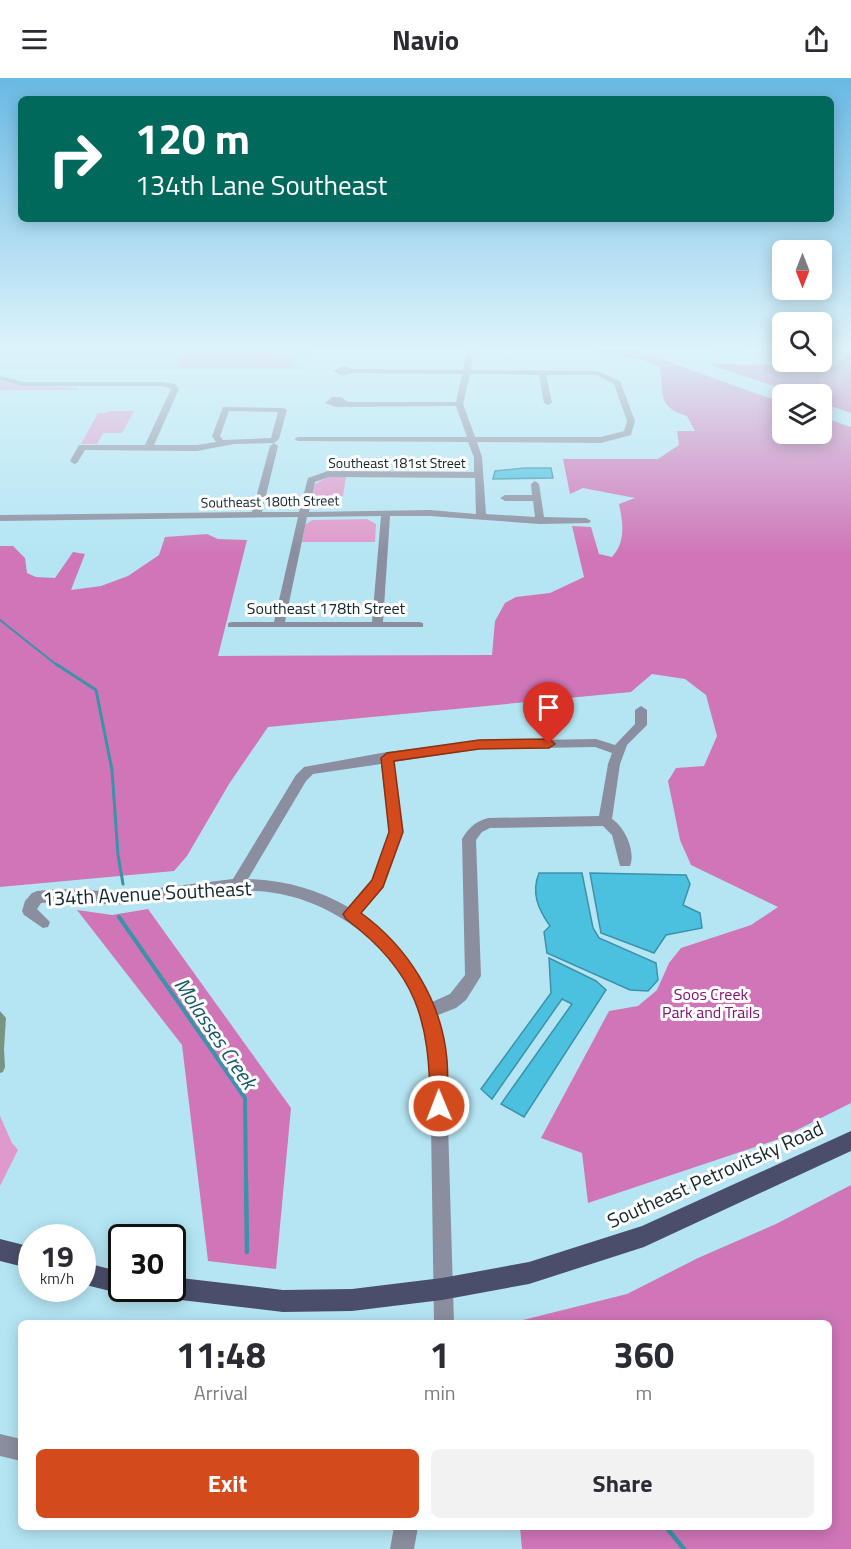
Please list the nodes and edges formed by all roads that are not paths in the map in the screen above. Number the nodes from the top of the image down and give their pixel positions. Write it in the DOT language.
graph roads {
  1 [pos="163,416"];
  2 [pos="224,416"];
  3 [pos="282,416"];
  4 [pos="463,416"];
  5 [pos="629,416"];
  6 [pos="298,439"];
  7 [pos="471,439"];
  8 [pos="220,443"];
  9 [pos="275,443"];
  10 [pos="148,447"];
  11 [pos="74,461"];
  12 [pos="480,475"];
  13 [pos="536,484"];
  14 [pos="505,498"];
  15 [pos="537,498"];
  16 [pos="302,513"];
  17 [pos="386,513"];
  18 [pos="256,516"];
  19 [pos="481,516"];
  20 [pos="0,518"];
  21 [pos="540,521"];
  22 [pos="586,521"];
  23 [pos="232,625"];
  24 [pos="279,625"];
  25 [pos="377,625"];
  26 [pos="419,625"];
  27 [pos="641,710"];
  28 [pos="619,751"];
  29 [pos="387,758"];
  30 [pos="605,821"];
  31 [pos="624,862"];
  32 [pos="237,885"];
  33 [pos="351,914"];
  34 [pos="43,922"];
  35 [pos="429,1011"];
  36 [pos="851,1141"];
  37 [pos="0,1250"];
  38 [pos="18,1254"];
  39 [pos="442,1289"];
  40 [pos="186,1290"];
  41 [pos="444,1320"];
  42 [pos="0,1445"];
  43 [pos="18,1449"];
  44 [pos="405,1530"];
  45 [pos="402,1549"];
  1 -- 10 [label="street"];
  2 -- 8 [label="street"];
  3 -- 9 [label="street"];
  4 -- 7 [label="street"];
  5 -- 7 [label="street"];
  6 -- 7 [label="street"];
  7 -- 12 [label="street"];
  8 -- 9 [label="street"];
  8 -- 10 [label="street"];
  9 -- 18 [label="street"];
  10 -- 11 [label="street"];
  12 -- 16 [label="street, Southeast 181st Street"];
  12 -- 19 [label="street"];
  13 -- 15 [label="street"];
  14 -- 15 [label="street"];
  15 -- 21 [label="street"];
  16 -- 17 [label="street, Southeast 180th Street"];
  16 -- 18 [label="street, Southeast 180th Street"];
  16 -- 24 [label="street"];
  17 -- 19 [label="street, Southeast 180th Street"];
  17 -- 25 [label="street"];
  18 -- 20 [label="street, Southeast 180th Street"];
  19 -- 21 [label="street, Southeast 180th Street"];
  21 -- 22 [label="street, Southeast 180th Street"];
  23 -- 24 [label="street, Southeast 178th Street"];
  24 -- 25 [label="street, Southeast 178th Street"];
  25 -- 26 [label="street, Southeast 178th Street"];
  27 -- 28 [label="street"];
  28 -- 29 [label="street"];
  28 -- 30 [label="street"];
  29 -- 32 [label="street"];
  29 -- 33 [label="street"];
  30 -- 31 [label="street"];
  30 -- 35 [label="street"];
  32 -- 33 [label="street, 134th Avenue Southeast"];
  32 -- 34 [label="street, 134th Avenue Southeast"];
  33 -- 35 [label="street, 134th Avenue Southeast"];
  35 -- 39 [label="street, 134th Avenue Southeast"];
  36 -- 39 [label="main road, Southeast Petrovitsky Road"];
  37 -- 38 [label="main road"];
  39 -- 40 [label="main road, Southeast Petrovitsky Road"];
  39 -- 41 [label="street, 134th Avenue Southeast"];
  42 -- 43 [label="street"];
  44 -- 45 [label="street"];
}
